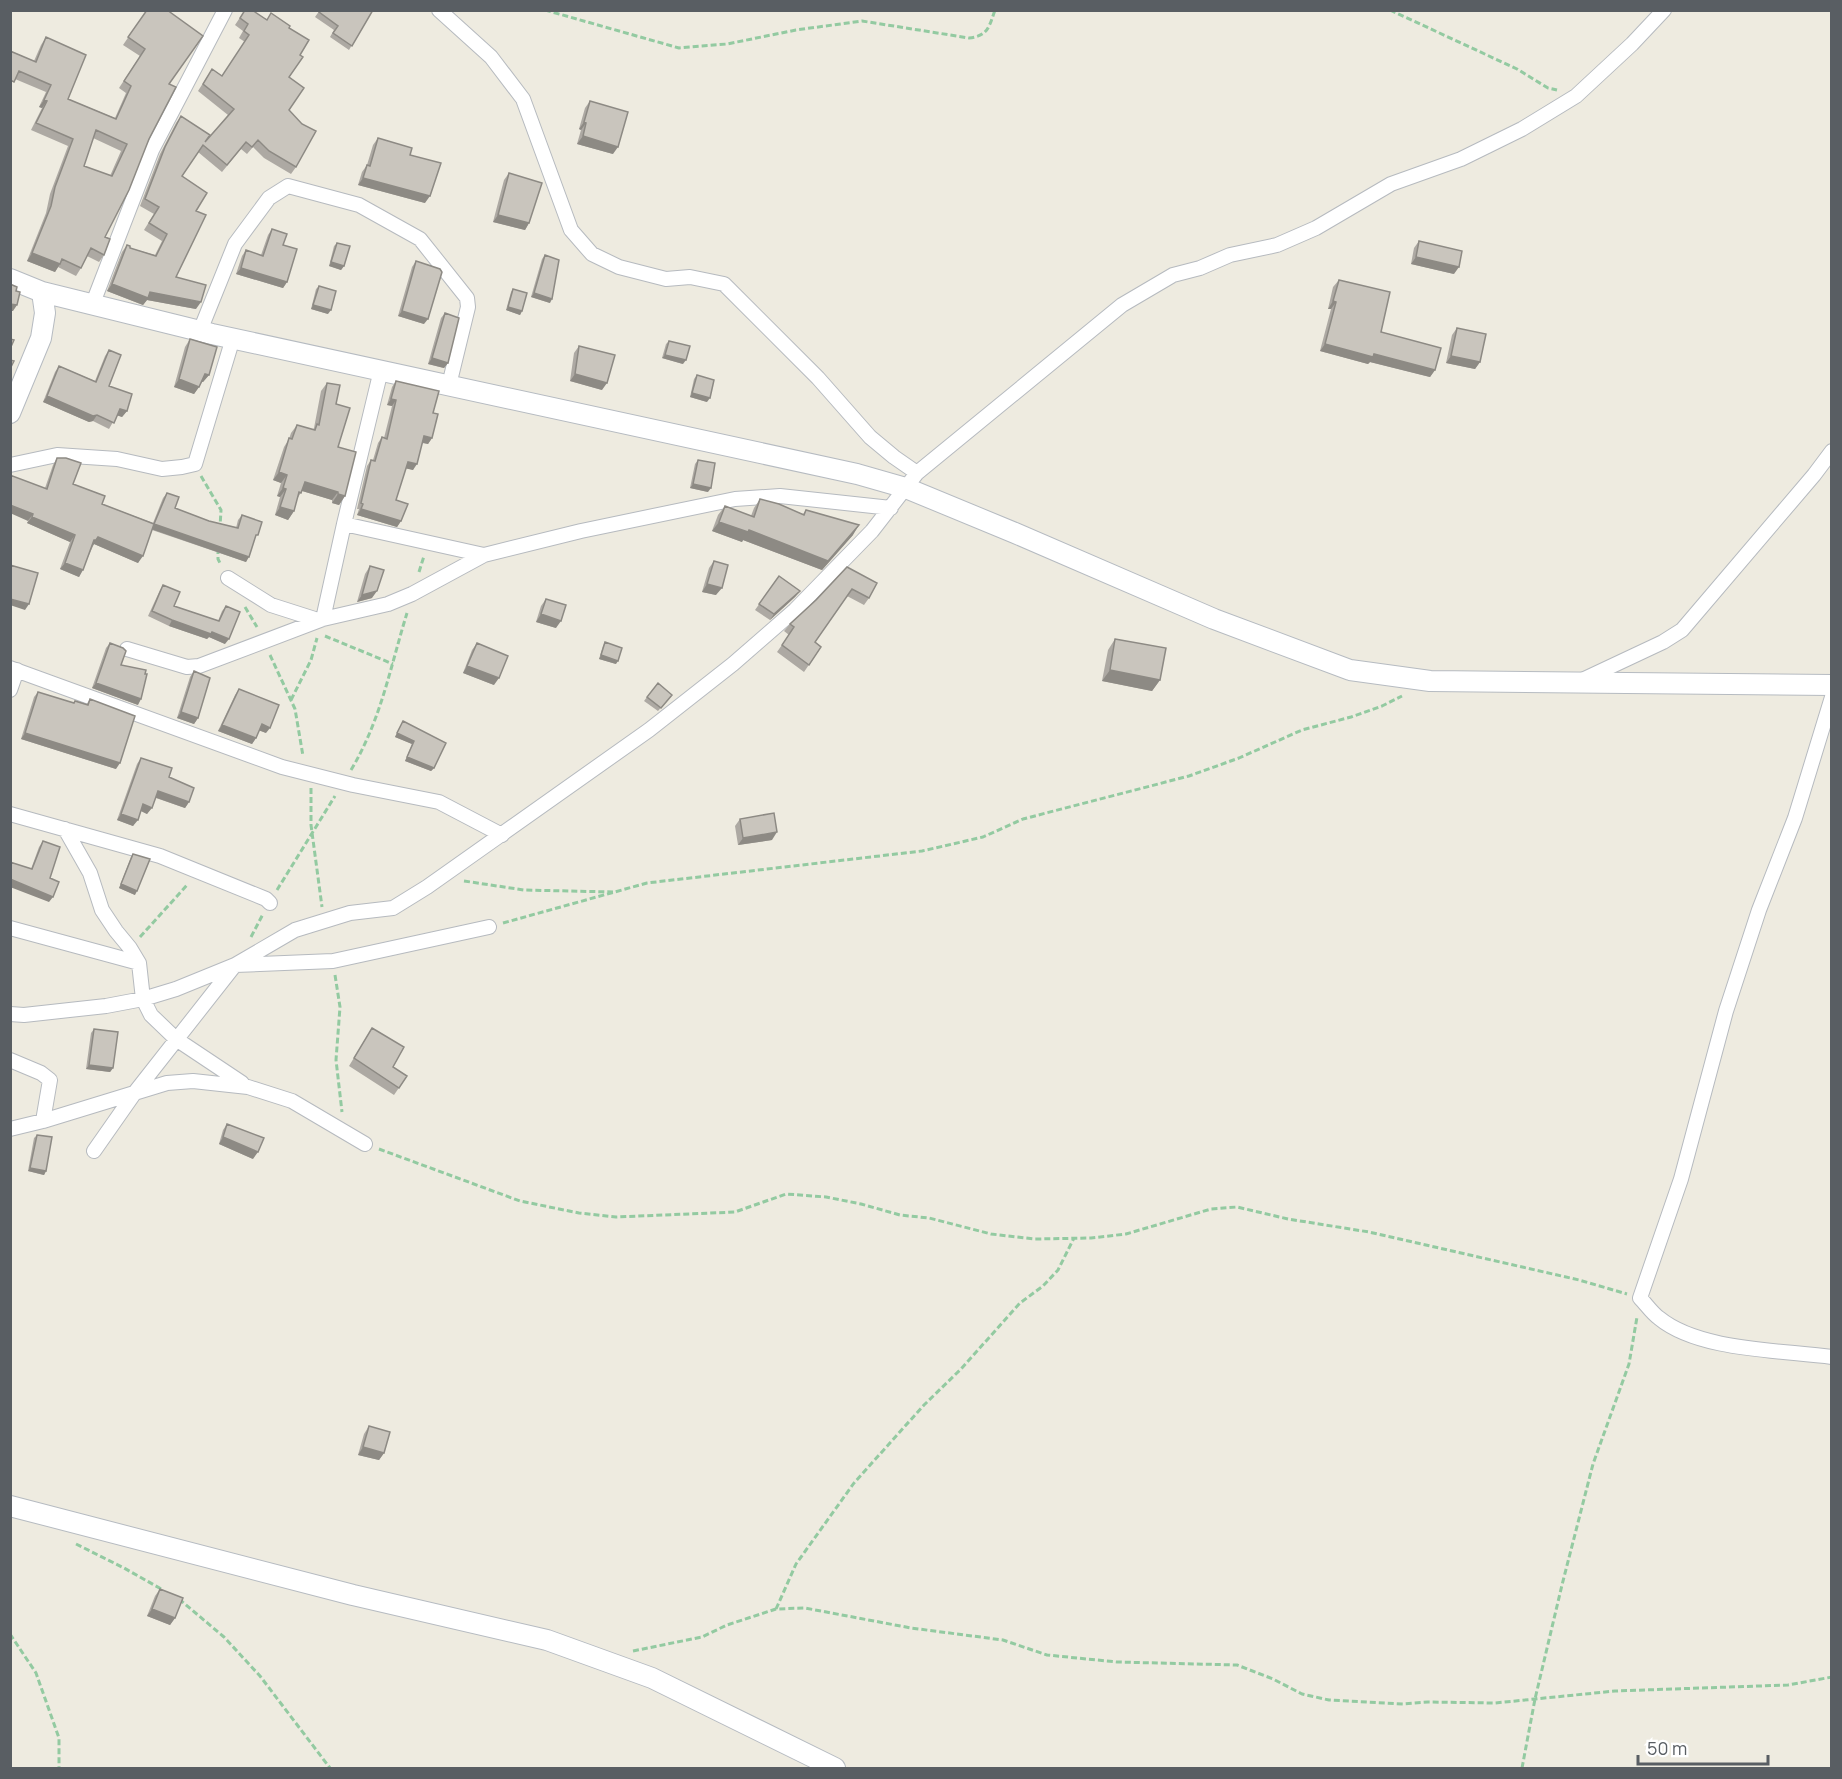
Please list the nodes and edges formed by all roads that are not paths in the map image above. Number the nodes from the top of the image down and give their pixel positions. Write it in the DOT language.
graph roads {
  1 [pos="225,10"];
  2 [pos="439,10"];
  3 [pos="1664,10"];
  4 [pos="10,279"];
  5 [pos="42,292"];
  6 [pos="93,303"];
  7 [pos="200,331"];
  8 [pos="233,338"];
  9 [pos="381,370"];
  10 [pos="449,385"];
  11 [pos="10,413"];
  12 [pos="1832,451"];
  13 [pos="10,465"];
  14 [pos="912,480"];
  15 [pos="891,508"];
  16 [pos="344,524"];
  17 [pos="484,555"];
  18 [pos="228,578"];
  19 [pos="321,619"];
  20 [pos="127,649"];
  21 [pos="14,669"];
  22 [pos="1575,683"];
  23 [pos="1832,685"];
  24 [pos="10,690"];
  25 [pos="1832,697"];
  26 [pos="10,814"];
  27 [pos="65,829"];
  28 [pos="501,835"];
  29 [pos="270,903"];
  30 [pos="489,927"];
  31 [pos="10,928"];
  32 [pos="139,963"];
  33 [pos="236,965"];
  34 [pos="143,999"];
  35 [pos="10,1014"];
  36 [pos="176,1039"];
  37 [pos="10,1060"];
  38 [pos="248,1087"];
  39 [pos="136,1091"];
  40 [pos="43,1121"];
  41 [pos="10,1129"];
  42 [pos="365,1144"];
  43 [pos="94,1151"];
  44 [pos="1832,1357"];
  45 [pos="10,1506"];
  46 [pos="835,1768"];
  1 -- 6 [label="street"];
  2 -- 14 [label="street"];
  3 -- 14 [label="street"];
  4 -- 5 [label="street"];
  5 -- 6 [label="street"];
  5 -- 11 [label="street"];
  6 -- 7 [label="street"];
  7 -- 8 [label="street"];
  7 -- 10 [label="street"];
  8 -- 9 [label="street"];
  8 -- 13 [label="street"];
  9 -- 10 [label="street"];
  9 -- 16 [label="street"];
  10 -- 14 [label="street"];
  12 -- 22 [label="street"];
  14 -- 15 [label="street"];
  14 -- 22 [label="street"];
  15 -- 17 [label="street"];
  15 -- 28 [label="street"];
  16 -- 17 [label="street"];
  16 -- 19 [label="street"];
  17 -- 19 [label="street"];
  18 -- 19 [label="street"];
  19 -- 20 [label="street"];
  21 -- 24 [label="street"];
  21 -- 28 [label="street"];
  22 -- 23 [label="street"];
  25 -- 44 [label="street"];
  26 -- 27 [label="street"];
  27 -- 29 [label="street"];
  27 -- 32 [label="street"];
  28 -- 33 [label="street"];
  30 -- 33 [label="street"];
  31 -- 32 [label="street"];
  32 -- 34 [label="street"];
  33 -- 34 [label="street"];
  33 -- 36 [label="street"];
  34 -- 35 [label="street"];
  34 -- 36 [label="street"];
  36 -- 38 [label="street"];
  36 -- 39 [label="street"];
  37 -- 40 [label="street"];
  38 -- 39 [label="street"];
  38 -- 42 [label="street"];
  39 -- 40 [label="street"];
  39 -- 43 [label="street"];
  40 -- 41 [label="street"];
  45 -- 46 [label="street"];
}
